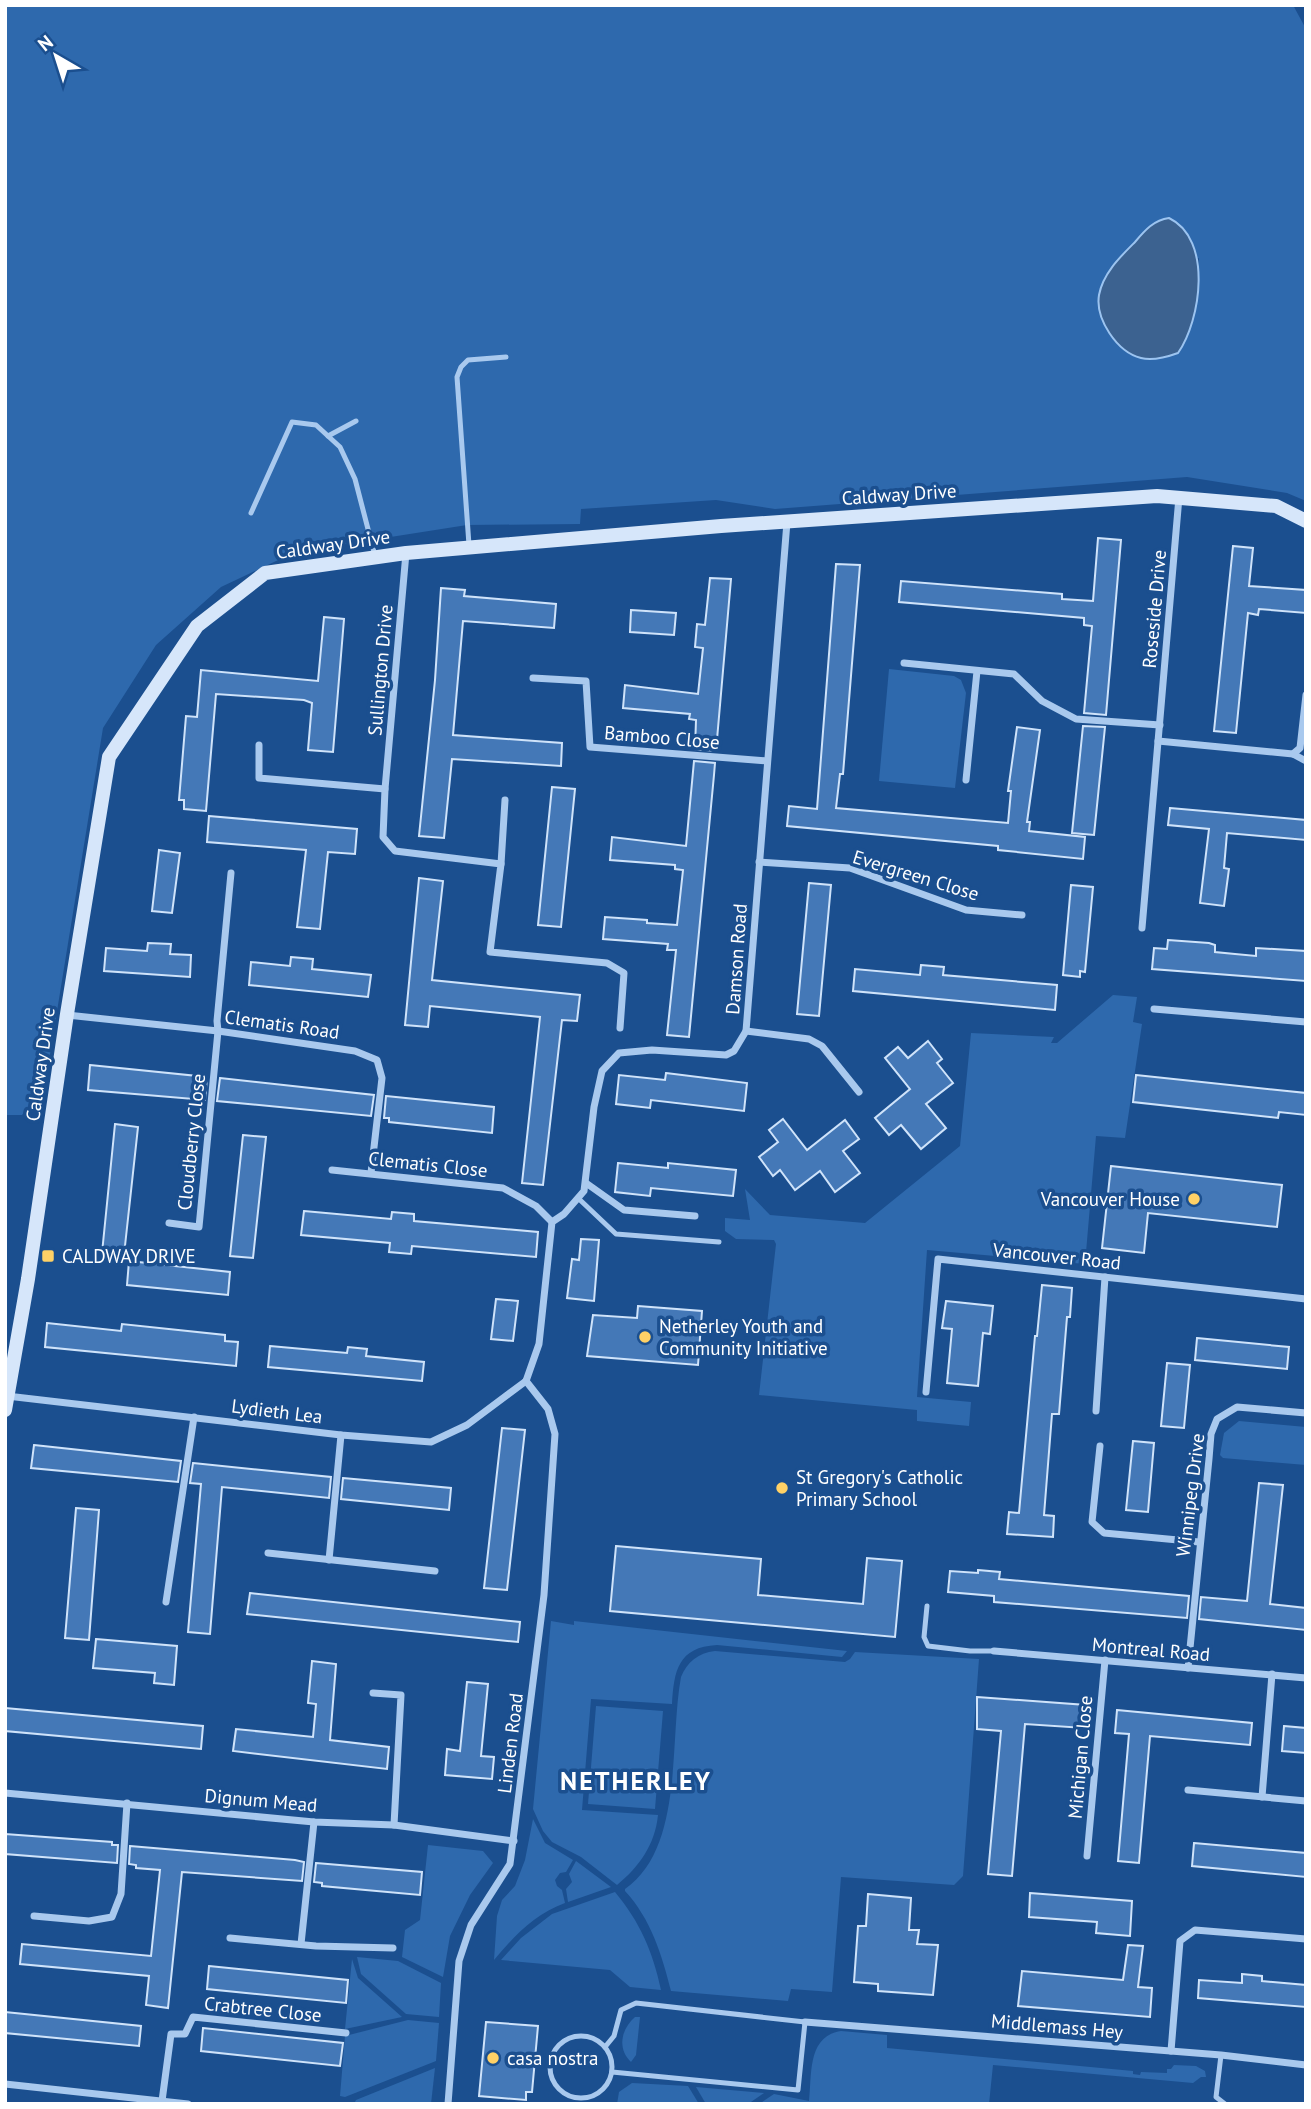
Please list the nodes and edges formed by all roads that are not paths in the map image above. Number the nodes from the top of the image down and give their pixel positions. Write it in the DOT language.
graph roads {
  1 [pos="506,357"];
  2 [pos="356,421"];
  3 [pos="328,436"];
  4 [pos="1180,496"];
  5 [pos="251,513"];
  6 [pos="1306,521"];
  7 [pos="787,522"];
  8 [pos="469,548"];
  9 [pos="406,553"];
  10 [pos="375,556"];
  11 [pos="904,663"];
  12 [pos="977,671"];
  13 [pos="533,678"];
  14 [pos="1306,695"];
  15 [pos="1160,725"];
  16 [pos="1158,741"];
  17 [pos="259,745"];
  18 [pos="1293,754"];
  19 [pos="767,761"];
  20 [pos="1306,761"];
  21 [pos="966,780"];
  22 [pos="385,789"];
  23 [pos="505,800"];
  24 [pos="759,862"];
  25 [pos="501,864"];
  26 [pos="231,873"];
  27 [pos="1023,915"];
  28 [pos="1142,928"];
  29 [pos="1154,1009"];
  30 [pos="66,1014"];
  31 [pos="1306,1022"];
  32 [pos="620,1028"];
  33 [pos="218,1031"];
  34 [pos="747,1031"];
  35 [pos="859,1092"];
  36 [pos="332,1170"];
  37 [pos="371,1173"];
  38 [pos="586,1183"];
  39 [pos="579,1199"];
  40 [pos="695,1216"];
  41 [pos="552,1222"];
  42 [pos="169,1223"];
  43 [pos="719,1242"];
  44 [pos="1105,1277"];
  45 [pos="1306,1299"];
  46 [pos="526,1381"];
  47 [pos="926,1392"];
  48 [pos="6,1403"];
  49 [pos="1096,1411"];
  50 [pos="1306,1413"];
  51 [pos="194,1417"];
  52 [pos="341,1435"];
  53 [pos="1100,1446"];
  54 [pos="1199,1542"];
  55 [pos="268,1553"];
  56 [pos="329,1560"];
  57 [pos="435,1571"];
  58 [pos="166,1602"];
  59 [pos="927,1606"];
  60 [pos="994,1650"];
  61 [pos="1105,1660"];
  62 [pos="1188,1668"];
  63 [pos="1272,1674"];
  64 [pos="1306,1678"];
  65 [pos="373,1693"];
  66 [pos="1188,1790"];
  67 [pos="5,1793"];
  68 [pos="1262,1797"];
  69 [pos="1306,1801"];
  70 [pos="127,1803"];
  71 [pos="314,1822"];
  72 [pos="394,1825"];
  73 [pos="514,1842"];
  74 [pos="1087,1856"];
  75 [pos="34,1916"];
  76 [pos="230,1938"];
  77 [pos="1306,1939"];
  78 [pos="301,1944"];
  79 [pos="393,1948"];
  80 [pos="805,2022"];
  81 [pos="346,2033"];
  82 [pos="605,2047"];
  83 [pos="1171,2051"];
  84 [pos="1221,2055"];
  85 [pos="1306,2065"];
  86 [pos="612,2072"];
  87 [pos="5,2084"];
  88 [pos="91,2094"];
  89 [pos="162,2101"];
  90 [pos="90,2104"];
  91 [pos="188,2104"];
  92 [pos="447,2104"];
  93 [pos="1225,2104"];
  1 -- 8 [label="lane"];
  2 -- 3 [label="lane"];
  3 -- 5 [label="lane"];
  3 -- 10 [label="lane"];
  4 -- 6 [label="street, Caldway Drive"];
  4 -- 7 [label="street, Caldway Drive"];
  4 -- 15 [label="street, Roseside Drive"];
  7 -- 8 [label="street, Caldway Drive"];
  7 -- 19 [label="street, Damson Road"];
  8 -- 9 [label="street, Caldway Drive"];
  9 -- 10 [label="street, Caldway Drive"];
  9 -- 22 [label="street, Sullington Drive"];
  10 -- 30 [label="street, Caldway Drive"];
  11 -- 12 [label="street"];
  12 -- 15 [label="street"];
  12 -- 21 [label="street"];
  13 -- 19 [label="street, Bamboo Close"];
  14 -- 18 [label="street"];
  15 -- 16 [label="street, Roseside Drive"];
  16 -- 18 [label="street"];
  16 -- 28 [label="street, Roseside Drive"];
  17 -- 22 [label="street"];
  18 -- 20 [label="street"];
  19 -- 24 [label="street, Damson Road"];
  22 -- 25 [label="street, Sullington Drive"];
  23 -- 25 [label="street"];
  24 -- 27 [label="street, Evergreen Close"];
  24 -- 34 [label="street, Damson Road"];
  25 -- 32 [label="street"];
  26 -- 33 [label="street"];
  29 -- 31 [label="street"];
  30 -- 33 [label="street, Clematis Road"];
  30 -- 48 [label="street, Caldway Drive"];
  33 -- 37 [label="street, Clematis Road"];
  33 -- 42 [label="street, Cloudberry Close"];
  34 -- 35 [label="street"];
  34 -- 38 [label="street, Damson Road"];
  36 -- 37 [label="street, Clematis Close"];
  37 -- 41 [label="street, Clematis Close"];
  38 -- 39 [label="street, Damson Road"];
  38 -- 40 [label="street"];
  39 -- 41 [label="street, Damson Road"];
  39 -- 43 [label="lane"];
  41 -- 46 [label="street"];
  44 -- 45 [label="street, Vancouver Road"];
  44 -- 47 [label="street, Vancouver Road"];
  44 -- 49 [label="street"];
  46 -- 52 [label="street, Lydieth Lea"];
  46 -- 73 [label="street, Linden Road"];
  48 -- 51 [label="street, Lydieth Lea"];
  50 -- 54 [label="street, Winnipeg Drive"];
  51 -- 52 [label="street, Lydieth Lea"];
  51 -- 58 [label="street"];
  52 -- 56 [label="street"];
  53 -- 54 [label="street"];
  54 -- 62 [label="street, Winnipeg Drive"];
  55 -- 56 [label="street"];
  56 -- 57 [label="street"];
  59 -- 60 [label="lane"];
  60 -- 61 [label="street, Montreal Road"];
  61 -- 62 [label="street, Montreal Road"];
  61 -- 74 [label="street, Michigan Close"];
  62 -- 63 [label="street, Montreal Road"];
  63 -- 64 [label="street, Montreal Road"];
  63 -- 68 [label="street"];
  65 -- 72 [label="street"];
  66 -- 68 [label="street"];
  67 -- 70 [label="street, Dignum Mead"];
  68 -- 69 [label="street"];
  70 -- 71 [label="street, Dignum Mead"];
  70 -- 75 [label="street"];
  71 -- 72 [label="street, Dignum Mead"];
  71 -- 78 [label="street"];
  72 -- 73 [label="street, Dignum Mead"];
  73 -- 92 [label="street, Linden Road"];
  76 -- 78 [label="street"];
  77 -- 83 [label="street"];
  78 -- 79 [label="street"];
  80 -- 82 [label="lane, Middlemass Hey"];
  80 -- 83 [label="street, Middlemass Hey"];
  80 -- 86 [label="lane"];
  81 -- 89 [label="street, Crabtree Close"];
  82 -- 86 [label="lane"];
  82 -- 86 [label="lane"];
  83 -- 84 [label="street, Middlemass Hey"];
  84 -- 85 [label="street, Middlemass Hey"];
  84 -- 93 [label="lane"];
  87 -- 88 [label="street"];
  88 -- 89 [label="street"];
  88 -- 90 [label="street"];
  89 -- 91 [label="street"];
}
